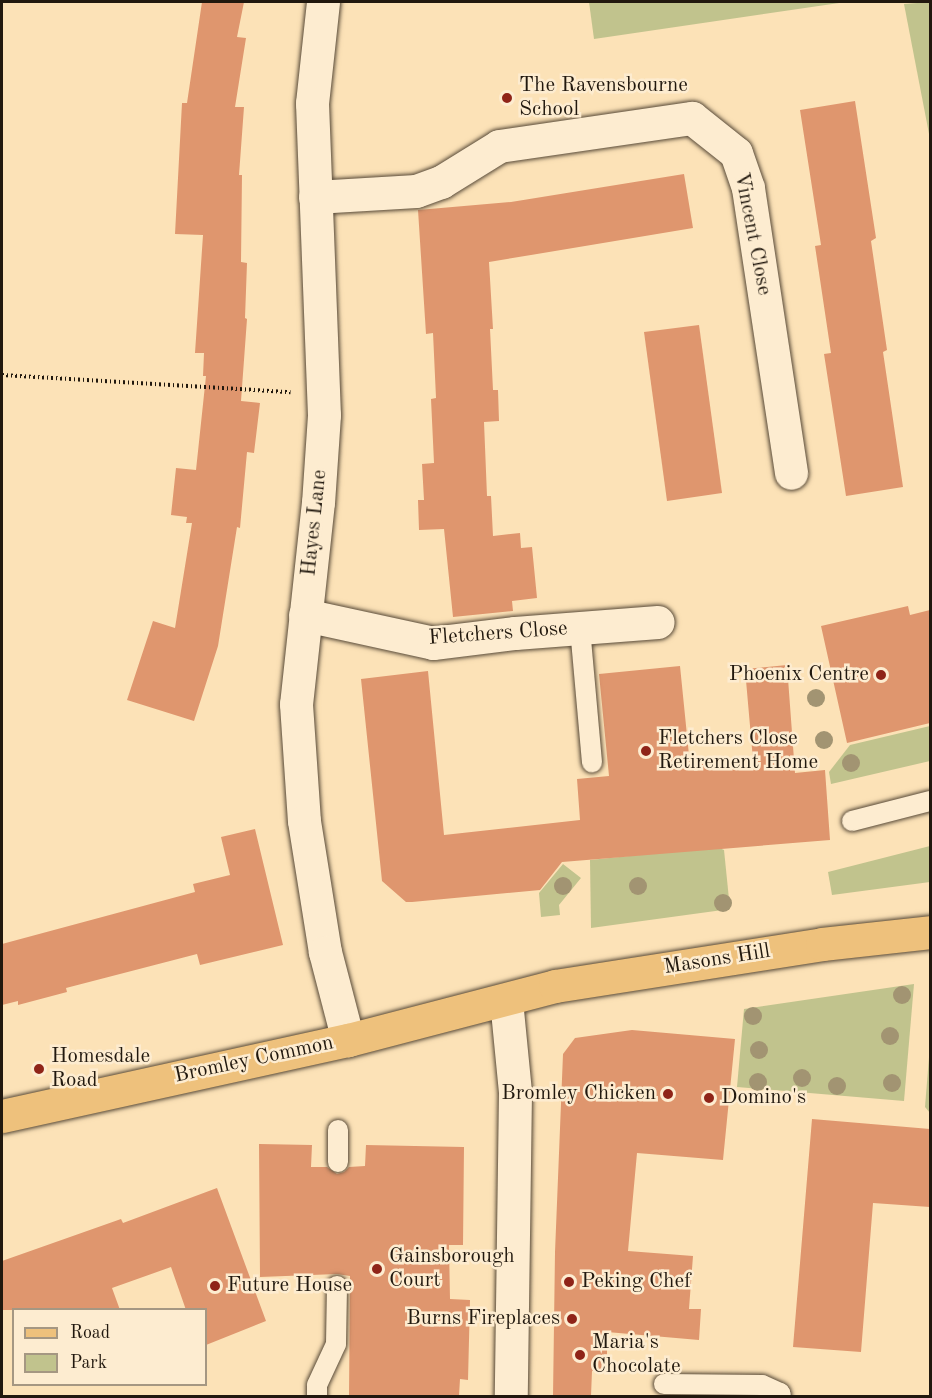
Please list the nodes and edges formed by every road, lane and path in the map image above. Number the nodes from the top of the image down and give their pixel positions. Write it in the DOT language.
graph roads {
  1 [pos="323,2"];
  2 [pos="315,197"];
  3 [pos="2,375"];
  4 [pos="323,394"];
  5 [pos="791,473"];
  6 [pos="305,615"];
  7 [pos="658,622"];
  8 [pos="580,628"];
  9 [pos="592,762"];
  10 [pos="930,801"];
  11 [pos="852,821"];
  12 [pos="930,933"];
  13 [pos="506,1000"];
  14 [pos="348,1040"];
  15 [pos="2,1116"];
  16 [pos="338,1130"];
  17 [pos="338,1162"];
  18 [pos="337,1286"];
  19 [pos="664,1384"];
  20 [pos="317,1396"];
  21 [pos="512,1396"];
  22 [pos="781,1396"];
  1 -- 2 [label="main road, Hayes Lane"];
  2 -- 4 [label="main road, Hayes Lane"];
  2 -- 5 [label="main road, Vincent Close"];
  3 -- 4 [label="path"];
  4 -- 6 [label="main road, Hayes Lane"];
  6 -- 8 [label="main road, Fletchers Close"];
  6 -- 14 [label="main road, Hayes Lane"];
  7 -- 8 [label="main road, Fletchers Close"];
  8 -- 9 [label="lane"];
  10 -- 11 [label="lane"];
  12 -- 13 [label="main road, Masons Hill"];
  13 -- 14 [label="main road, Bromley Common"];
  13 -- 21 [label="main road"];
  14 -- 15 [label="main road, Bromley Common"];
  16 -- 17 [label="lane"];
  18 -- 20 [label="lane"];
  19 -- 22 [label="lane"];
}
